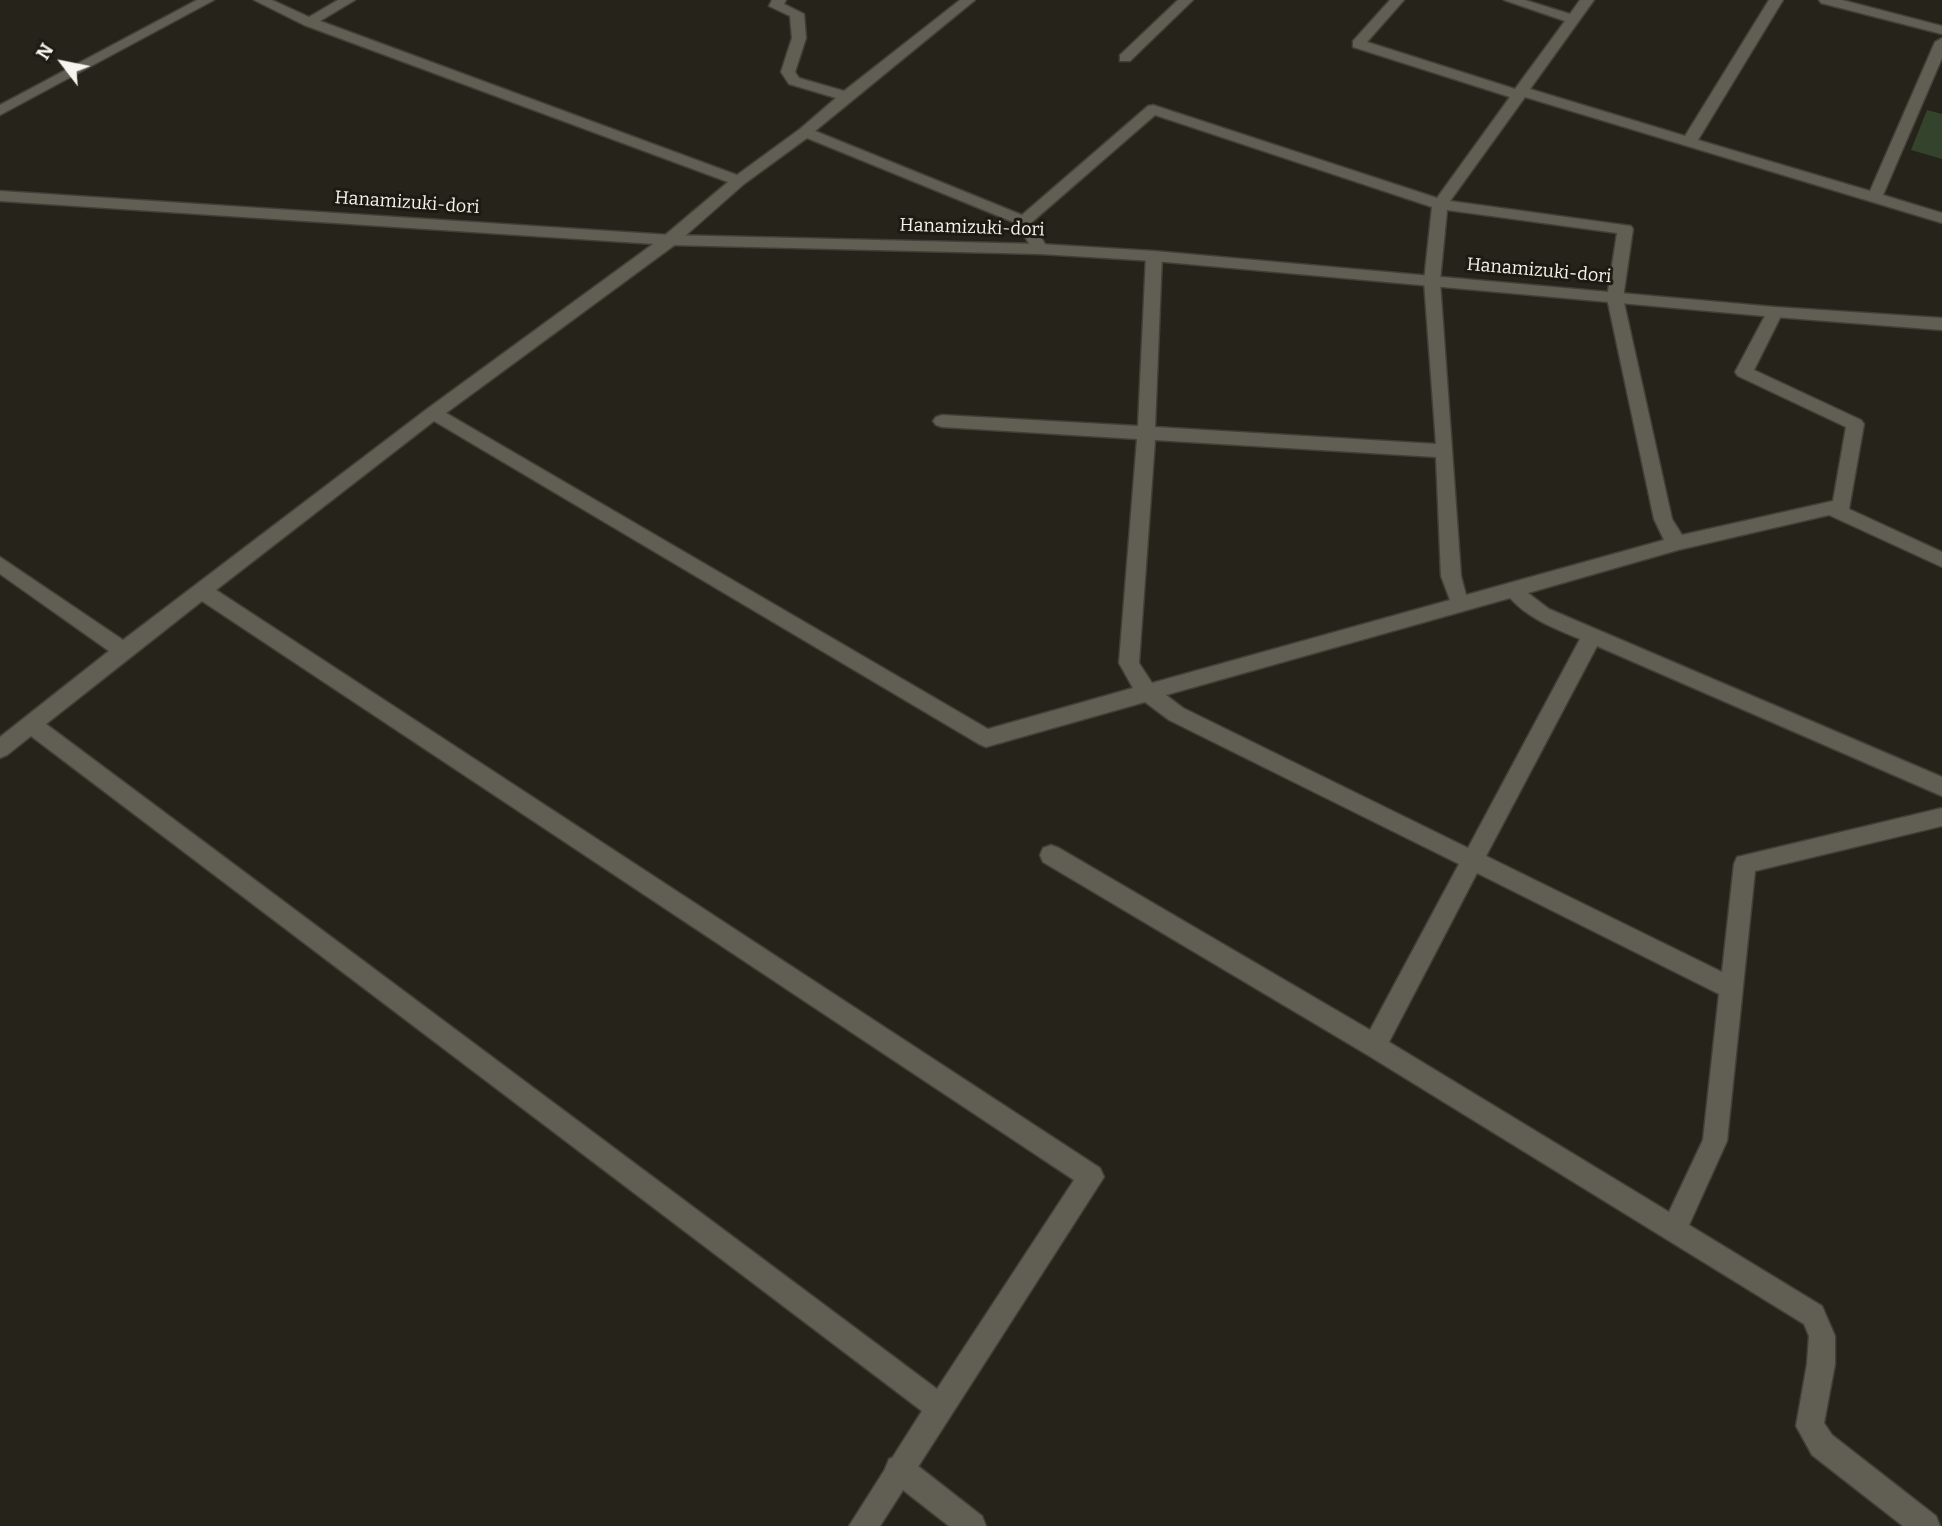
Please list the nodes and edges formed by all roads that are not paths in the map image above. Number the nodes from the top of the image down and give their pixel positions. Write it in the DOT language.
graph roads {
  1 [pos="208,0"];
  2 [pos="261,0"];
  3 [pos="348,0"];
  4 [pos="968,0"];
  5 [pos="1186,0"];
  6 [pos="1396,0"];
  7 [pos="1511,0"];
  8 [pos="1587,0"];
  9 [pos="1776,0"];
  10 [pos="1826,0"];
  11 [pos="773,3"];
  12 [pos="1875,6"];
  13 [pos="1573,19"];
  14 [pos="309,22"];
  15 [pos="1942,30"];
  16 [pos="1942,42"];
  17 [pos="1125,58"];
  18 [pos="1520,93"];
  19 [pos="846,96"];
  20 [pos="0,111"];
  21 [pos="805,132"];
  22 [pos="1689,142"];
  23 [pos="739,181"];
  24 [pos="0,196"];
  25 [pos="1875,197"];
  26 [pos="1440,204"];
  27 [pos="1942,218"];
  28 [pos="1024,221"];
  29 [pos="670,240"];
  30 [pos="1040,249"];
  31 [pos="1154,256"];
  32 [pos="1432,281"];
  33 [pos="1615,298"];
  34 [pos="1775,312"];
  35 [pos="1942,324"];
  36 [pos="433,412"];
  37 [pos="942,421"];
  38 [pos="1146,435"];
  39 [pos="1445,451"];
  40 [pos="1830,508"];
  41 [pos="1678,543"];
  42 [pos="1942,560"];
  43 [pos="0,564"];
  44 [pos="202,591"];
  45 [pos="1515,591"];
  46 [pos="1461,603"];
  47 [pos="1592,636"];
  48 [pos="122,651"];
  49 [pos="1148,694"];
  50 [pos="31,725"];
  51 [pos="0,749"];
  52 [pos="1942,787"];
  53 [pos="1942,817"];
  54 [pos="1051,855"];
  55 [pos="1474,861"];
  56 [pos="1733,989"];
  57 [pos="1374,1046"];
  58 [pos="1674,1229"];
  59 [pos="940,1408"];
  60 [pos="899,1469"];
  61 [pos="863,1526"];
  62 [pos="972,1526"];
  63 [pos="1926,1526"];
  1 -- 20 [label="street"];
  2 -- 14 [label="street"];
  3 -- 14 [label="street"];
  4 -- 19 [label="street"];
  5 -- 17 [label="street"];
  6 -- 18 [label="street"];
  7 -- 13 [label="street"];
  8 -- 13 [label="street"];
  9 -- 22 [label="street"];
  10 -- 12 [label="street"];
  11 -- 19 [label="street"];
  12 -- 15 [label="street"];
  13 -- 18 [label="street"];
  14 -- 23 [label="street"];
  16 -- 25 [label="street"];
  18 -- 22 [label="street"];
  18 -- 26 [label="street"];
  19 -- 21 [label="street"];
  21 -- 23 [label="street"];
  21 -- 28 [label="street"];
  22 -- 25 [label="street"];
  23 -- 29 [label="street"];
  24 -- 29 [label="street, Hanamizuki-dori"];
  25 -- 27 [label="street"];
  26 -- 28 [label="street"];
  26 -- 32 [label="street"];
  26 -- 33 [label="street"];
  28 -- 30 [label="street"];
  29 -- 30 [label="street, Hanamizuki-dori"];
  29 -- 36 [label="street"];
  30 -- 31 [label="street, Hanamizuki-dori"];
  31 -- 32 [label="street, Hanamizuki-dori"];
  31 -- 38 [label="street"];
  32 -- 33 [label="street, Hanamizuki-dori"];
  32 -- 39 [label="street"];
  33 -- 34 [label="street, Hanamizuki-dori"];
  33 -- 41 [label="street"];
  34 -- 35 [label="street, Hanamizuki-dori"];
  34 -- 40 [label="street"];
  36 -- 44 [label="street"];
  36 -- 49 [label="street"];
  37 -- 38 [label="street"];
  38 -- 39 [label="street"];
  38 -- 49 [label="street"];
  39 -- 46 [label="street"];
  40 -- 41 [label="street"];
  40 -- 42 [label="street"];
  41 -- 45 [label="street"];
  43 -- 48 [label="street"];
  44 -- 48 [label="street"];
  44 -- 59 [label="street"];
  45 -- 46 [label="street"];
  45 -- 47 [label="street"];
  46 -- 49 [label="street"];
  47 -- 52 [label="street"];
  47 -- 55 [label="street"];
  48 -- 50 [label="street"];
  49 -- 55 [label="street"];
  50 -- 51 [label="street"];
  50 -- 59 [label="street"];
  53 -- 56 [label="street"];
  54 -- 57 [label="street"];
  55 -- 56 [label="street"];
  55 -- 57 [label="street"];
  56 -- 58 [label="street"];
  57 -- 58 [label="street"];
  58 -- 63 [label="street"];
  59 -- 60 [label="street"];
  60 -- 61 [label="street"];
  60 -- 62 [label="street"];
}
